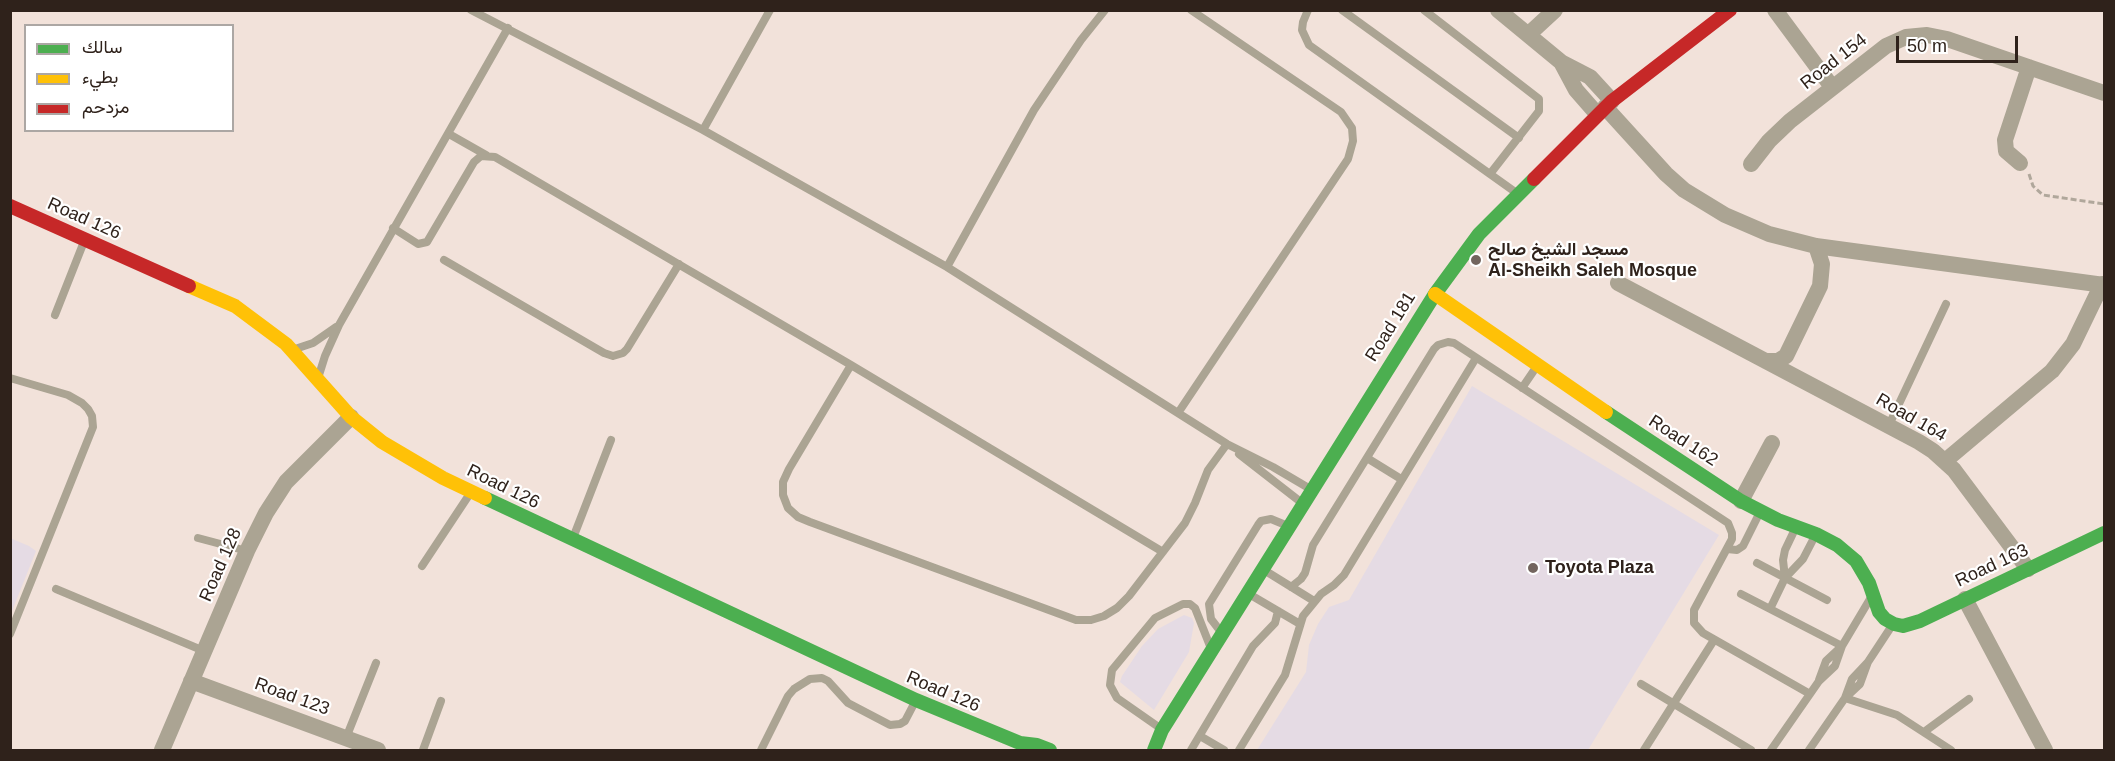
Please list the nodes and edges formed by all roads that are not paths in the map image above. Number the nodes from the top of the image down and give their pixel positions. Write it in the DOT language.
graph roads {
  1 [pos="471,10"];
  2 [pos="770,10"];
  3 [pos="1105,10"];
  4 [pos="1191,10"];
  5 [pos="1308,10"];
  6 [pos="1342,10"];
  7 [pos="1424,10"];
  8 [pos="1498,10"];
  9 [pos="1555,10"];
  10 [pos="1730,10"];
  11 [pos="1775,10"];
  12 [pos="508,28"];
  13 [pos="1529,34"];
  14 [pos="2029,68"];
  15 [pos="1833,87"];
  16 [pos="2104,93"];
  17 [pos="1605,107"];
  18 [pos="703,130"];
  19 [pos="449,134"];
  20 [pos="1519,138"];
  21 [pos="486,155"];
  22 [pos="2020,163"];
  23 [pos="1751,164"];
  24 [pos="1490,174"];
  25 [pos="1519,195"];
  26 [pos="10,206"];
  27 [pos="393,228"];
  28 [pos="85,239"];
  29 [pos="1816,246"];
  30 [pos="444,260"];
  31 [pos="679,264"];
  32 [pos="947,267"];
  33 [pos="1618,283"];
  34 [pos="2103,285"];
  35 [pos="1435,294"];
  36 [pos="1946,304"];
  37 [pos="55,315"];
  38 [pos="339,325"];
  39 [pos="292,350"];
  40 [pos="1476,358"];
  41 [pos="1767,361"];
  42 [pos="1538,364"];
  43 [pos="851,365"];
  44 [pos="10,378"];
  45 [pos="318,379"];
  46 [pos="1522,388"];
  47 [pos="1178,413"];
  48 [pos="351,417"];
  49 [pos="1889,426"];
  50 [pos="611,440"];
  51 [pos="1772,442"];
  52 [pos="1227,444"];
  53 [pos="1367,458"];
  54 [pos="1946,462"];
  55 [pos="1401,480"];
  56 [pos="1313,490"];
  57 [pos="471,492"];
  58 [pos="1741,501"];
  59 [pos="1305,504"];
  60 [pos="1761,511"];
  61 [pos="1796,526"];
  62 [pos="1290,528"];
  63 [pos="2104,533"];
  64 [pos="1816,534"];
  65 [pos="198,538"];
  66 [pos="572,541"];
  67 [pos="1726,549"];
  68 [pos="247,552"];
  69 [pos="1163,552"];
  70 [pos="1757,563"];
  71 [pos="422,566"];
  72 [pos="2028,569"];
  73 [pos="1264,570"];
  74 [pos="1785,578"];
  75 [pos="1291,587"];
  76 [pos="57,589"];
  77 [pos="1249,594"];
  78 [pos="1741,594"];
  79 [pos="1872,596"];
  80 [pos="1965,599"];
  81 [pos="1827,600"];
  82 [pos="1314,601"];
  83 [pos="1770,609"];
  84 [pos="1278,611"];
  85 [pos="1300,624"];
  86 [pos="1894,624"];
  87 [pos="10,634"];
  88 [pos="1223,634"];
  89 [pos="1714,640"];
  90 [pos="1842,646"];
  91 [pos="204,651"];
  92 [pos="1213,652"];
  93 [pos="376,663"];
  94 [pos="191,681"];
  95 [pos="1641,684"];
  96 [pos="1810,694"];
  97 [pos="1845,698"];
  98 [pos="1969,699"];
  99 [pos="916,700"];
  100 [pos="441,701"];
  101 [pos="1673,704"];
  102 [pos="1162,730"];
  103 [pos="1924,732"];
  104 [pos="1200,735"];
  105 [pos="346,738"];
  106 [pos="1022,747"];
  107 [pos="162,750"];
  108 [pos="378,750"];
  109 [pos="423,750"];
  110 [pos="761,750"];
  111 [pos="1050,750"];
  112 [pos="1141,750"];
  113 [pos="1154,750"];
  114 [pos="1191,750"];
  115 [pos="1224,750"];
  116 [pos="1239,750"];
  117 [pos="1644,750"];
  118 [pos="1751,750"];
  119 [pos="1771,750"];
  120 [pos="1809,750"];
  121 [pos="1951,750"];
  122 [pos="2045,750"];
  1 -- 12 [label="lane"];
  2 -- 18 [label="lane"];
  3 -- 32 [label="lane"];
  4 -- 47 [label="lane"];
  5 -- 24 [label="lane"];
  6 -- 20 [label="lane"];
  7 -- 20 [label="lane"];
  8 -- 13 [label="street"];
  9 -- 13 [label="street"];
  10 -- 17 [label="street, Road 181"];
  11 -- 15 [label="street"];
  12 -- 18 [label="lane"];
  12 -- 19 [label="lane"];
  13 -- 17 [label="street"];
  14 -- 15 [label="street, Road 154"];
  14 -- 16 [label="street, Road 154"];
  14 -- 22 [label="street"];
  15 -- 23 [label="street, Road 154"];
  17 -- 25 [label="street, Road 181"];
  17 -- 29 [label="street"];
  18 -- 32 [label="lane"];
  19 -- 21 [label="lane"];
  19 -- 27 [label="lane"];
  20 -- 24 [label="lane"];
  21 -- 27 [label="lane"];
  21 -- 31 [label="lane"];
  24 -- 25 [label="lane"];
  25 -- 35 [label="street, Road 181"];
  26 -- 28 [label="street, Road 126"];
  27 -- 38 [label="lane"];
  28 -- 37 [label="lane"];
  28 -- 39 [label="street, Road 126"];
  29 -- 34 [label="street"];
  29 -- 41 [label="street"];
  30 -- 31 [label="lane"];
  31 -- 43 [label="lane"];
  32 -- 47 [label="lane"];
  33 -- 41 [label="street, Road 164"];
  34 -- 54 [label="street"];
  35 -- 42 [label="street, Road 162"];
  35 -- 56 [label="street, Road 181"];
  36 -- 49 [label="lane"];
  38 -- 39 [label="lane"];
  38 -- 45 [label="lane"];
  39 -- 45 [label="street, Road 126"];
  40 -- 46 [label="lane"];
  40 -- 53 [label="lane"];
  40 -- 55 [label="lane"];
  41 -- 49 [label="street, Road 164"];
  42 -- 46 [label="lane"];
  42 -- 58 [label="street, Road 162"];
  43 -- 69 [label="lane"];
  43 -- 69 [label="lane"];
  44 -- 87 [label="lane"];
  45 -- 48 [label="street, Road 126"];
  46 -- 67 [label="lane"];
  47 -- 52 [label="lane"];
  48 -- 57 [label="street, Road 126"];
  48 -- 68 [label="street, Road 128"];
  49 -- 54 [label="street, Road 164"];
  50 -- 66 [label="lane"];
  51 -- 58 [label="street"];
  52 -- 56 [label="lane"];
  52 -- 59 [label="lane"];
  52 -- 69 [label="lane"];
  53 -- 55 [label="lane"];
  53 -- 75 [label="lane"];
  54 -- 72 [label="street, Road 164"];
  55 -- 82 [label="lane"];
  56 -- 59 [label="street, Road 181"];
  57 -- 66 [label="street, Road 126"];
  57 -- 71 [label="lane"];
  58 -- 60 [label="street, Road 162"];
  59 -- 62 [label="street, Road 181"];
  60 -- 61 [label="street, Road 162"];
  60 -- 67 [label="lane"];
  61 -- 64 [label="street, Road 162"];
  61 -- 74 [label="lane"];
  62 -- 73 [label="street, Road 181"];
  62 -- 88 [label="lane"];
  63 -- 72 [label="street, Road 163"];
  64 -- 74 [label="lane"];
  64 -- 79 [label="street, Road 162"];
  65 -- 68 [label="lane"];
  66 -- 99 [label="street, Road 126"];
  67 -- 89 [label="lane"];
  68 -- 91 [label="street, Road 128"];
  70 -- 74 [label="lane"];
  72 -- 80 [label="street, Road 163"];
  73 -- 75 [label="lane"];
  73 -- 77 [label="street, Road 181"];
  74 -- 81 [label="lane"];
  74 -- 83 [label="lane"];
  75 -- 82 [label="lane"];
  76 -- 91 [label="lane"];
  77 -- 84 [label="lane"];
  77 -- 88 [label="street, Road 181"];
  78 -- 83 [label="lane"];
  79 -- 86 [label="street, Road 162"];
  79 -- 90 [label="lane"];
  80 -- 86 [label="street, Road 163"];
  80 -- 122 [label="street"];
  82 -- 85 [label="lane"];
  83 -- 90 [label="lane"];
  84 -- 85 [label="lane"];
  84 -- 104 [label="lane"];
  85 -- 116 [label="lane"];
  86 -- 97 [label="lane"];
  88 -- 92 [label="street, Road 181"];
  89 -- 96 [label="lane"];
  89 -- 101 [label="lane"];
  90 -- 96 [label="lane"];
  91 -- 94 [label="street, Road 128"];
  92 -- 102 [label="street, Road 181"];
  92 -- 102 [label="lane"];
  93 -- 105 [label="lane"];
  94 -- 105 [label="street, Road 123"];
  94 -- 107 [label="street, Road 128"];
  95 -- 101 [label="lane"];
  96 -- 119 [label="lane"];
  97 -- 103 [label="lane"];
  97 -- 120 [label="lane"];
  98 -- 103 [label="lane"];
  99 -- 106 [label="street, Road 126"];
  99 -- 110 [label="lane"];
  100 -- 109 [label="lane"];
  101 -- 117 [label="lane"];
  101 -- 118 [label="lane"];
  102 -- 112 [label="street, Road 181"];
  102 -- 113 [label="street, Road 181"];
  103 -- 121 [label="lane"];
  104 -- 114 [label="lane"];
  104 -- 115 [label="lane"];
  105 -- 108 [label="street, Road 123"];
  106 -- 111 [label="street, Road 126"];
}
